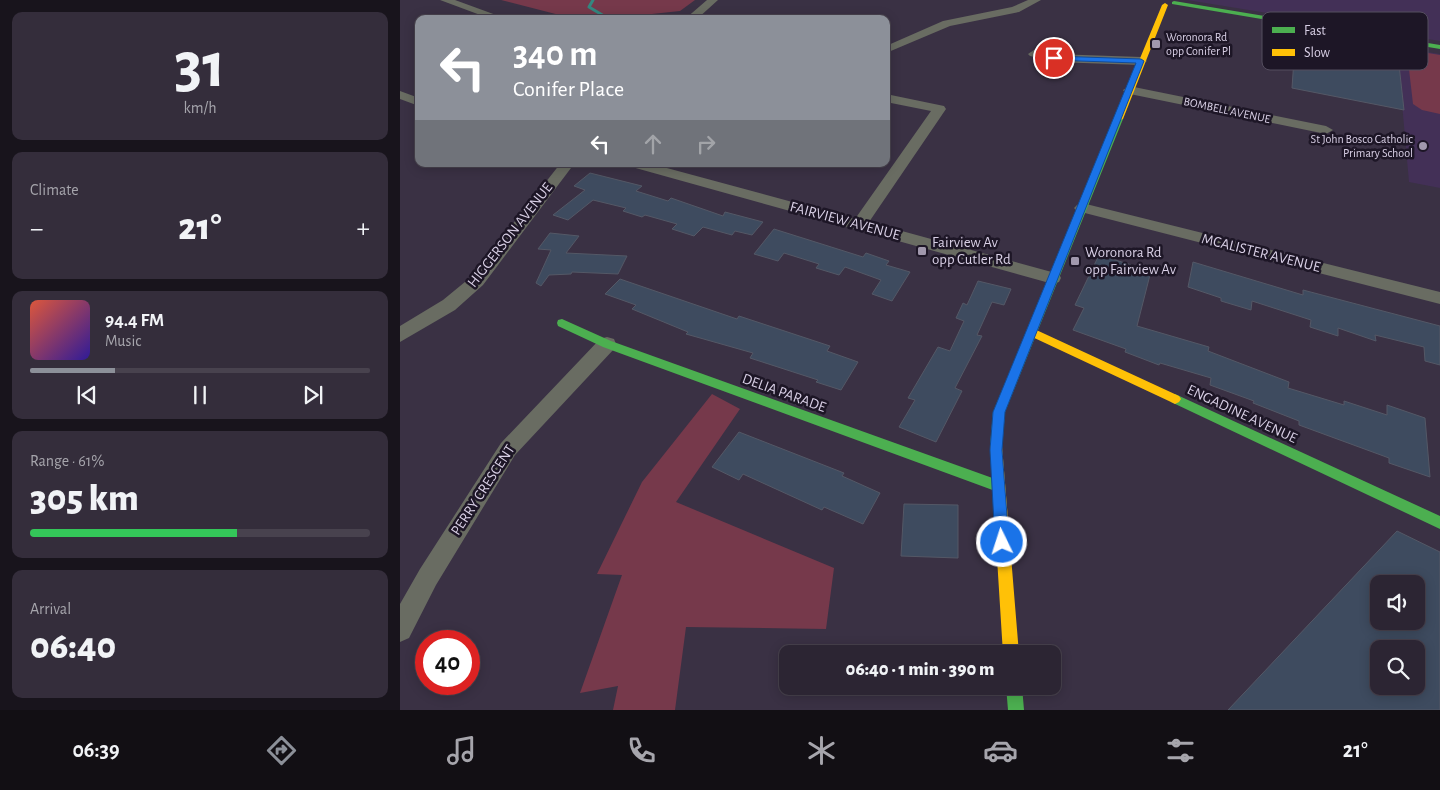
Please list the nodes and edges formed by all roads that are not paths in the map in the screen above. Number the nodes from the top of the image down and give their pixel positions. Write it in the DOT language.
graph roads {
  1 [pos="445,0"];
  2 [pos="713,0"];
  3 [pos="1036,0"];
  4 [pos="1163,1"];
  5 [pos="490,15"];
  6 [pos="695,15"];
  7 [pos="1262,17"];
  8 [pos="890,48"];
  9 [pos="1034,54"];
  10 [pos="1141,61"];
  11 [pos="1130,90"];
  12 [pos="400,95"];
  13 [pos="890,99"];
  14 [pos="415,101"];
  15 [pos="1326,130"];
  16 [pos="565,167"];
  17 [pos="648,167"];
  18 [pos="1082,208"];
  19 [pos="859,225"];
  20 [pos="1053,278"];
  21 [pos="1440,298"];
  22 [pos="562,323"];
  23 [pos="1032,332"];
  24 [pos="400,335"];
  25 [pos="607,344"];
  26 [pos="998,486"];
  27 [pos="1440,523"];
  28 [pos="400,630"];
  29 [pos="1010,645"];
  30 [pos="1015,695"];
  31 [pos="1016,710"];
  1 -- 5 [label="street"];
  2 -- 6 [label="street"];
  3 -- 8 [label="street"];
  4 -- 7 [label="street"];
  4 -- 10 [label="street"];
  9 -- 10 [label="street"];
  10 -- 11 [label="street"];
  11 -- 15 [label="street, BOMBELL AVENUE"];
  11 -- 18 [label="street"];
  12 -- 14 [label="street"];
  13 -- 19 [label="street"];
  16 -- 24 [label="street, HIGGERSON AVENUE"];
  17 -- 19 [label="street, FAIRVIEW AVENUE"];
  18 -- 20 [label="street"];
  18 -- 21 [label="street, MCALISTER AVENUE"];
  19 -- 20 [label="street, FAIRVIEW AVENUE"];
  20 -- 23 [label="street"];
  22 -- 25 [label="street, DELIA PARADE"];
  23 -- 26 [label="street"];
  23 -- 27 [label="street, ENGADINE AVENUE"];
  25 -- 26 [label="street, DELIA PARADE"];
  25 -- 28 [label="street, PERRY CRESCENT"];
  26 -- 29 [label="street"];
  30 -- 31 [label="street"];
}
